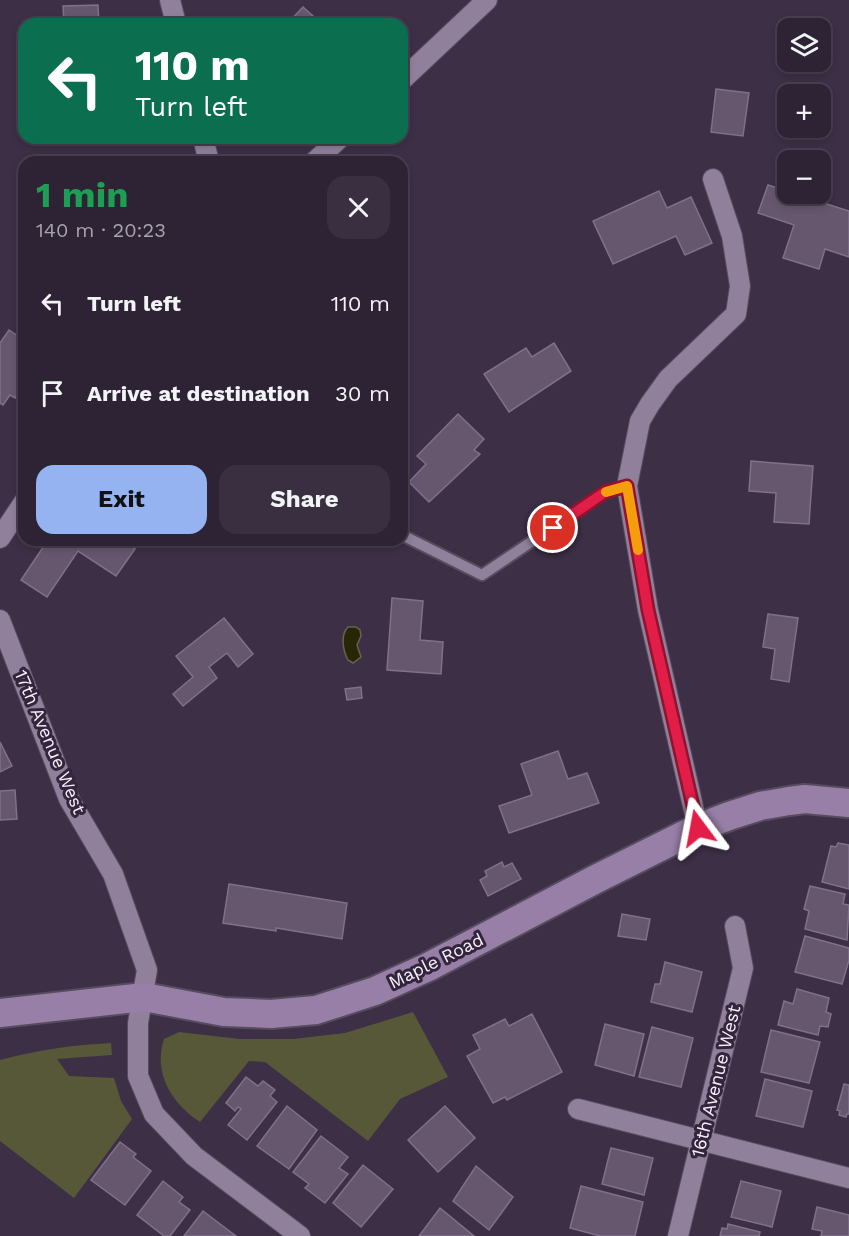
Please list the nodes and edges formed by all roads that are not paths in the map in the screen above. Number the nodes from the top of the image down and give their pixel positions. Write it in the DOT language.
graph roads {
  1 [pos="170,0"];
  2 [pos="487,0"];
  3 [pos="174,18"];
  4 [pos="408,74"];
  5 [pos="333,144"];
  6 [pos="320,156"];
  7 [pos="713,179"];
  8 [pos="627,486"];
  9 [pos="18,511"];
  10 [pos="0,538"];
  11 [pos="408,538"];
  12 [pos="0,620"];
  13 [pos="849,802"];
  14 [pos="698,828"];
  15 [pos="735,926"];
  16 [pos="144,997"];
  17 [pos="0,1013"];
  18 [pos="578,1109"];
  19 [pos="702,1140"];
  20 [pos="849,1178"];
  21 [pos="300,1236"];
  22 [pos="678,1236"];
  1 -- 3 [label="street"];
  2 -- 4 [label="street"];
  5 -- 6 [label="street"];
  7 -- 8 [label="street"];
  8 -- 11 [label="lane"];
  8 -- 14 [label="street"];
  9 -- 10 [label="street"];
  12 -- 16 [label="street, 17th Avenue West"];
  13 -- 14 [label="street, Maple Road"];
  14 -- 16 [label="street, Maple Road"];
  15 -- 19 [label="street, 16th Avenue West"];
  16 -- 17 [label="street, Maple Road"];
  16 -- 21 [label="street, 17th Avenue West"];
  18 -- 19 [label="street"];
  19 -- 20 [label="street"];
  19 -- 22 [label="street, 16th Avenue West"];
}
